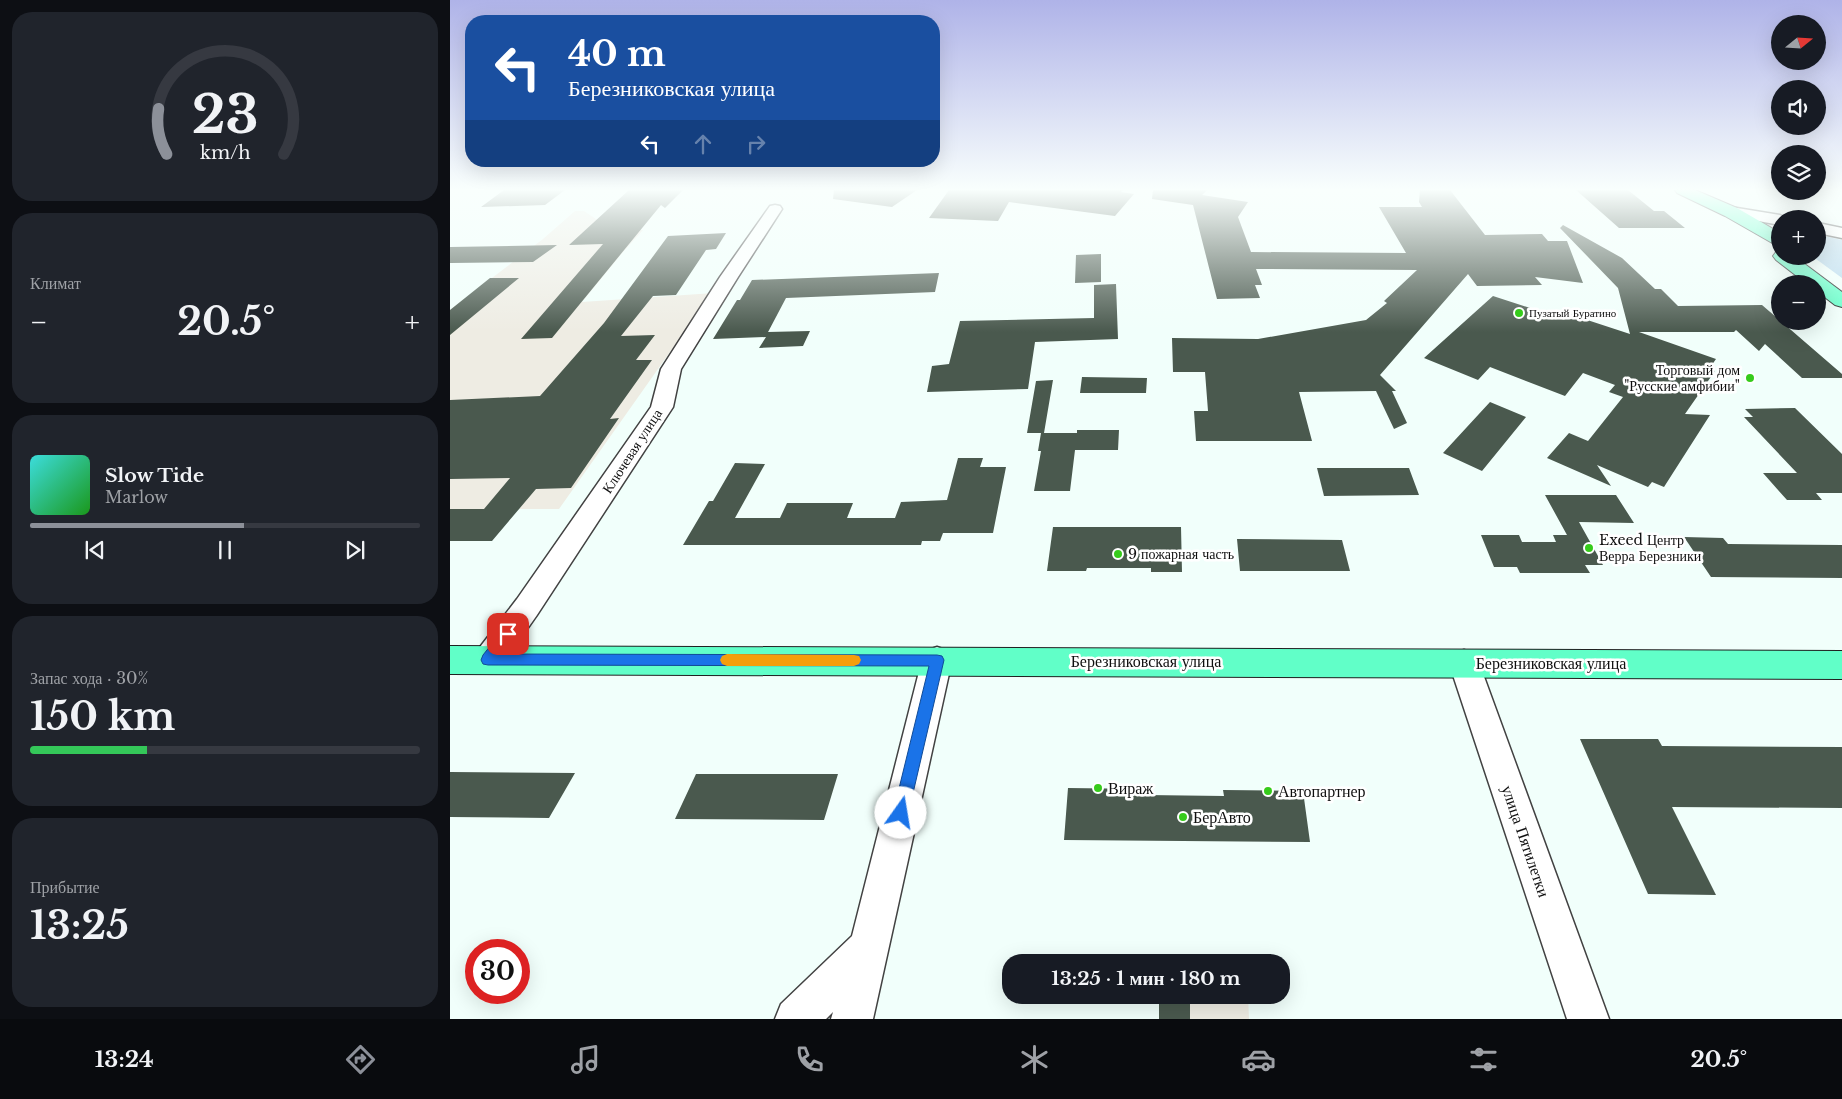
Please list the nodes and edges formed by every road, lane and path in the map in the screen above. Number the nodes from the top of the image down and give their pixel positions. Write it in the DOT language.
graph roads {
  1 [pos="756,238"];
  2 [pos="1754,238"];
  3 [pos="1771,248"];
  4 [pos="1793,265"];
  5 [pos="1816,265"];
  6 [pos="1842,284"];
  7 [pos="1842,301"];
  8 [pos="450,660"];
  9 [pos="488,660"];
  10 [pos="937,660"];
  11 [pos="1464,663"];
  12 [pos="1842,665"];
  13 [pos="870,946"];
  14 [pos="796,1019"];
  15 [pos="852,1019"];
  16 [pos="1588,1019"];
  1 -- 9 [label="street, Ключевая улица"];
  2 -- 3 [label="main road"];
  4 -- 7 [label="main road"];
  5 -- 6 [label="main road"];
  8 -- 9 [label="main road, Березниковская улица"];
  9 -- 10 [label="main road, Березниковская улица"];
  10 -- 11 [label="main road, Березниковская улица"];
  10 -- 13 [label="street"];
  11 -- 12 [label="main road, Березниковская улица"];
  11 -- 16 [label="street, улица Пятилетки"];
  13 -- 14 [label="street"];
  13 -- 15 [label="street"];
}
